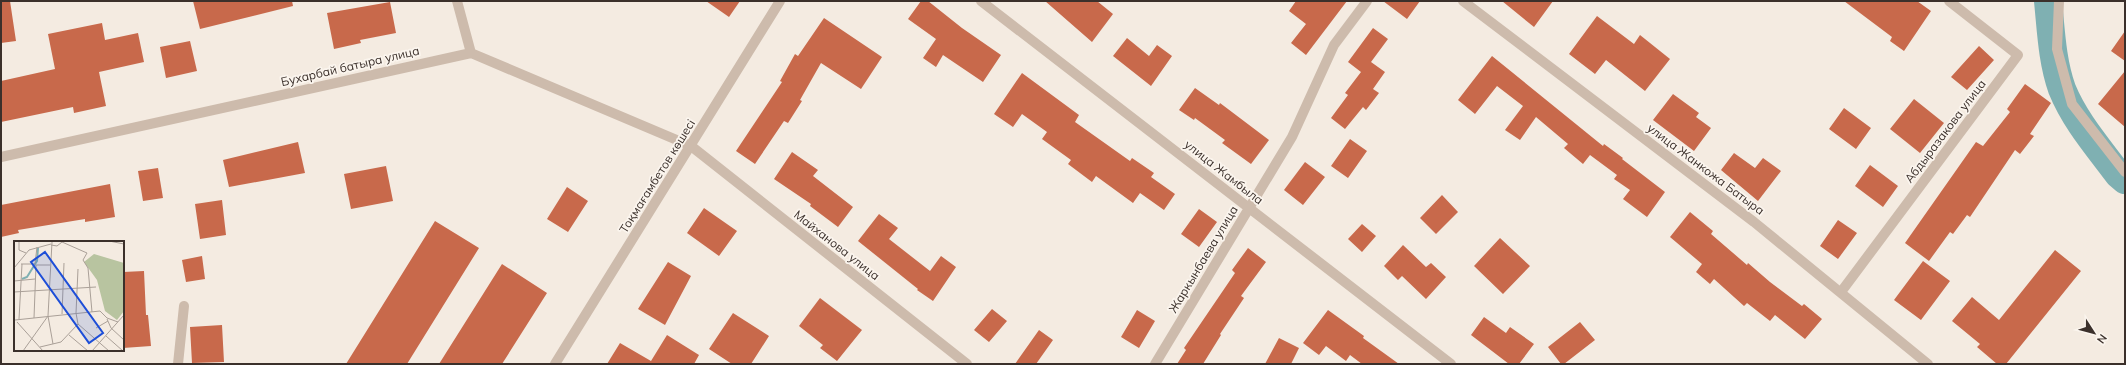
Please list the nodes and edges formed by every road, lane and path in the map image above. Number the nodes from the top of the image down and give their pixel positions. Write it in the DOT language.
graph roads {
  1 [pos="457,1"];
  2 [pos="780,1"];
  3 [pos="981,1"];
  4 [pos="1368,1"];
  5 [pos="1463,1"];
  6 [pos="1949,1"];
  7 [pos="2059,1"];
  8 [pos="471,52"];
  9 [pos="691,146"];
  10 [pos="1,157"];
  11 [pos="2125,172"];
  12 [pos="1249,208"];
  13 [pos="1840,292"];
  14 [pos="184,306"];
  15 [pos="178,364"];
  16 [pos="555,364"];
  17 [pos="967,364"];
  18 [pos="1155,364"];
  19 [pos="1451,364"];
  20 [pos="1928,364"];
  1 -- 8 [label="street"];
  2 -- 9 [label="street, Тоқмағамбетов көшесі"];
  3 -- 12 [label="street, улица Жамбыла"];
  4 -- 12 [label="street, Жаркынбаева улица"];
  5 -- 13 [label="street, улица Жанкожа Батыра"];
  6 -- 13 [label="street, Абдыразакова улица"];
  7 -- 11 [label="street"];
  8 -- 9 [label="street"];
  8 -- 10 [label="street, Бухарбай батыра улица"];
  9 -- 16 [label="street, Тоқмағамбетов көшесі"];
  9 -- 17 [label="street, Майханова улица"];
  12 -- 18 [label="street, Жаркынбаева улица"];
  12 -- 19 [label="street, улица Жамбыла"];
  13 -- 20 [label="street, улица Жанкожа Батыра"];
  14 -- 15 [label="street"];
}
